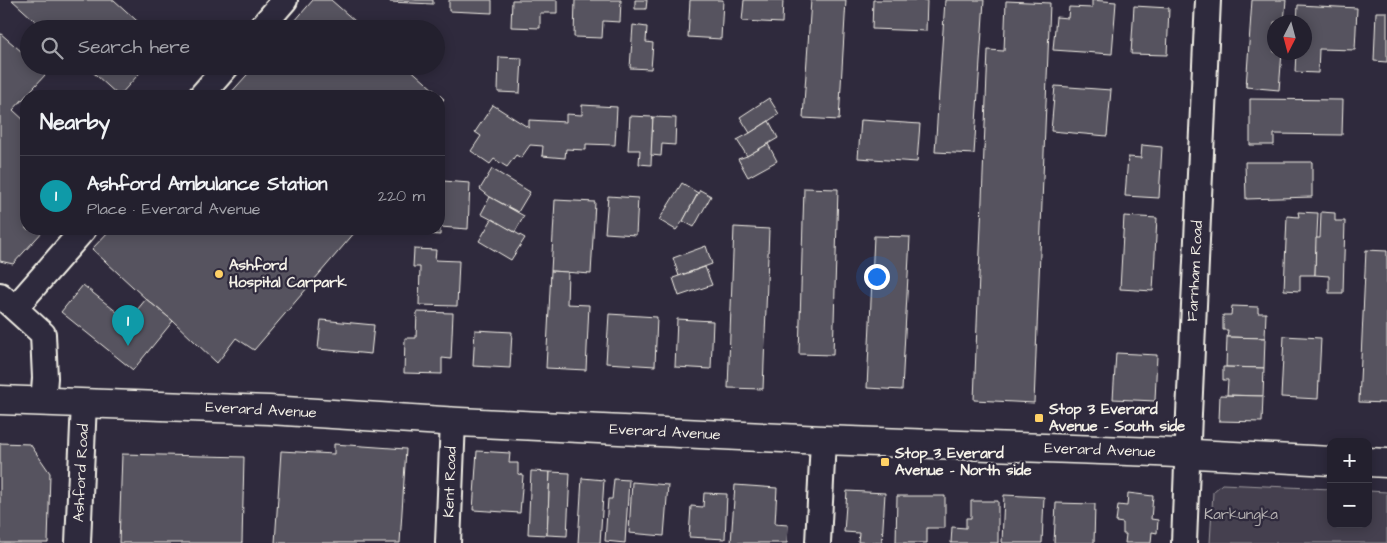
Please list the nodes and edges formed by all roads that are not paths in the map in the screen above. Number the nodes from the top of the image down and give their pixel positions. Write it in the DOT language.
graph roads {
  1 [pos="286,0"];
  2 [pos="1208,0"];
  3 [pos="268,20"];
  4 [pos="219,75"];
  5 [pos="206,90"];
  6 [pos="78,235"];
  7 [pos="7,301"];
  8 [pos="0,400"];
  9 [pos="43,402"];
  10 [pos="84,402"];
  11 [pos="453,422"];
  12 [pos="822,440"];
  13 [pos="1187,454"];
  14 [pos="1327,461"];
  15 [pos="1372,462"];
  16 [pos="1387,463"];
  17 [pos="78,543"];
  18 [pos="448,543"];
  19 [pos="818,543"];
  20 [pos="1184,543"];
  1 -- 3 [label="street"];
  2 -- 13 [label="street, Farnham Road"];
  4 -- 5 [label="street"];
  6 -- 7 [label="street"];
  7 -- 9 [label="street"];
  8 -- 9 [label="street, Everard Avenue"];
  9 -- 10 [label="street, Everard Avenue"];
  10 -- 11 [label="street, Everard Avenue"];
  10 -- 17 [label="street, Ashford Road"];
  11 -- 12 [label="street, Everard Avenue"];
  11 -- 18 [label="street, Kent Road"];
  12 -- 13 [label="street, Everard Avenue"];
  12 -- 19 [label="street"];
  13 -- 14 [label="street, Everard Avenue"];
  13 -- 20 [label="street, Farnham Road"];
  15 -- 16 [label="street"];
}
